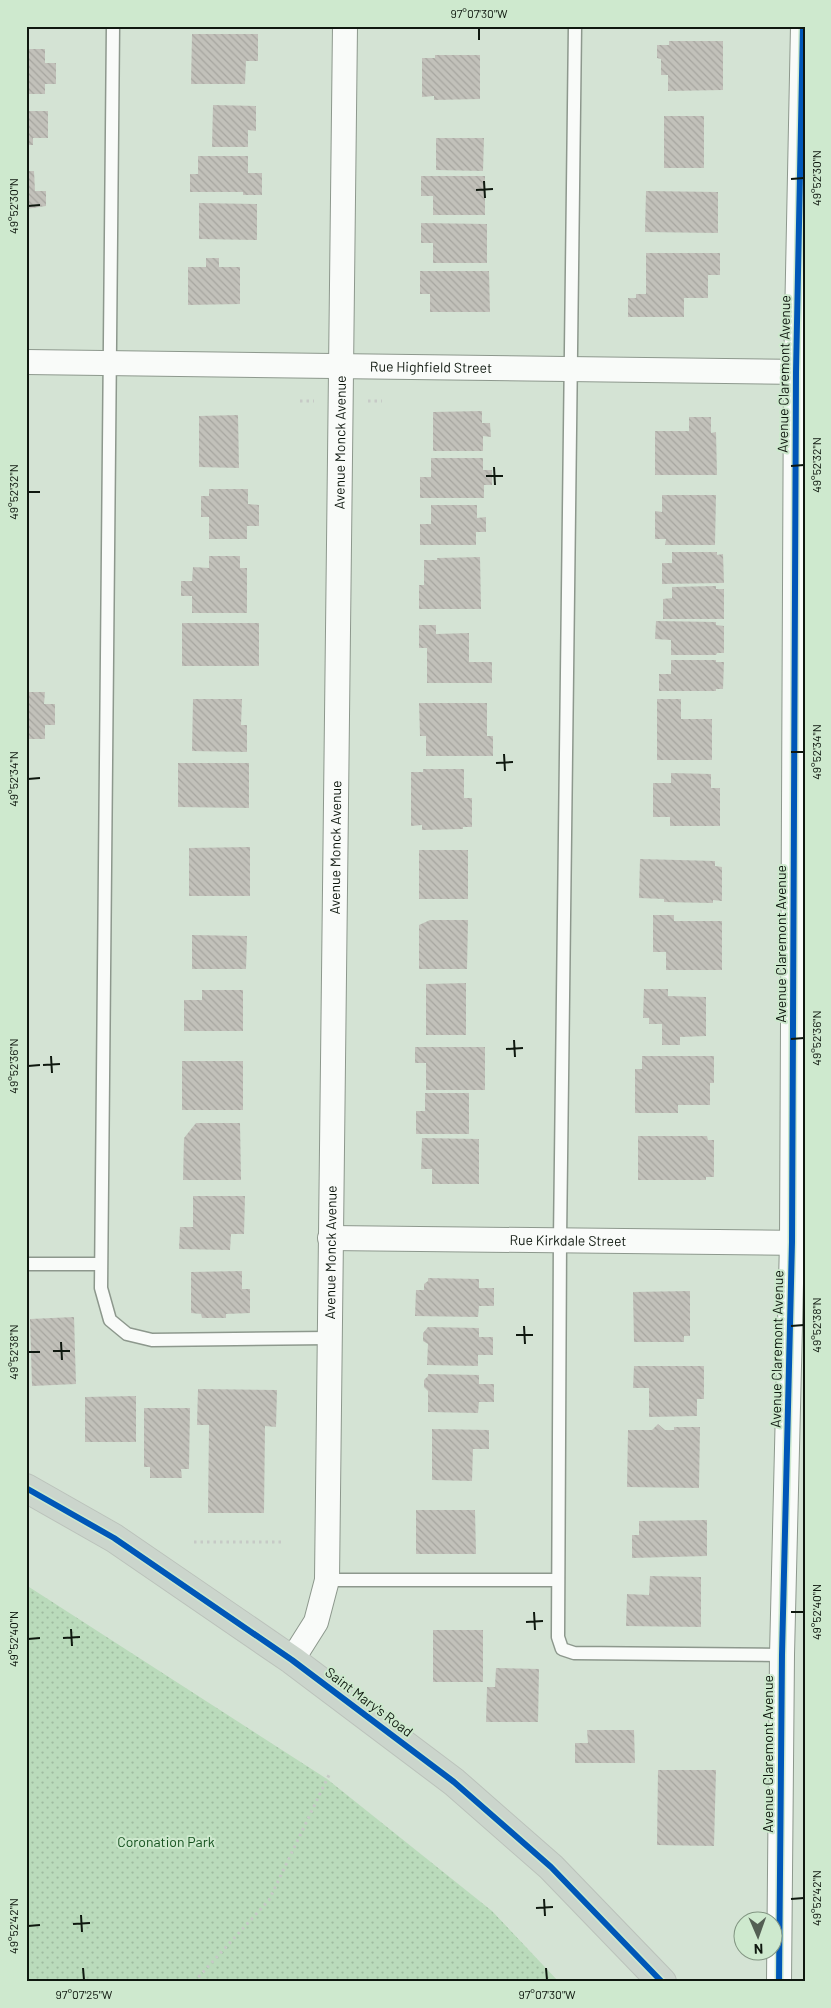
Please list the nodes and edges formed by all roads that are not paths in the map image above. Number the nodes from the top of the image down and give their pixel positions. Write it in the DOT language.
graph roads {
  1 [pos="113,26"];
  2 [pos="345,26"];
  3 [pos="575,26"];
  4 [pos="803,26"];
  5 [pos="26,362"];
  6 [pos="109,363"];
  7 [pos="342,366"];
  8 [pos="571,369"];
  9 [pos="801,372"];
  10 [pos="330,1238"];
  11 [pos="560,1240"];
  12 [pos="798,1242"];
  13 [pos="26,1264"];
  14 [pos="100,1264"];
  15 [pos="330,1338"];
  16 [pos="26,1488"];
  17 [pos="327,1580"];
  18 [pos="558,1580"];
  19 [pos="782,1655"];
  20 [pos="292,1660"];
  21 [pos="662,1982"];
  22 [pos="779,1982"];
  1 -- 6 [label="lane"];
  2 -- 7 [label="street, Avenue Monck Avenue"];
  3 -- 8 [label="lane"];
  4 -- 9 [label="street, Avenue Claremont Avenue"];
  5 -- 6 [label="street, Rue Highfield Street"];
  6 -- 7 [label="street, Rue Highfield Street"];
  6 -- 14 [label="lane"];
  7 -- 8 [label="street, Rue Highfield Street"];
  7 -- 10 [label="street, Avenue Monck Avenue"];
  8 -- 9 [label="street, Rue Highfield Street"];
  8 -- 11 [label="lane"];
  9 -- 12 [label="street, Avenue Claremont Avenue"];
  10 -- 11 [label="street, Rue Kirkdale Street"];
  10 -- 15 [label="street, Avenue Monck Avenue"];
  11 -- 12 [label="street, Rue Kirkdale Street"];
  11 -- 18 [label="lane"];
  12 -- 19 [label="street, Avenue Claremont Avenue"];
  13 -- 14 [label="lane"];
  14 -- 15 [label="lane"];
  15 -- 17 [label="street, Avenue Monck Avenue"];
  16 -- 20 [label="highway, Saint Mary's Road"];
  17 -- 18 [label="lane"];
  17 -- 20 [label="street, Avenue Monck Avenue"];
  18 -- 19 [label="lane"];
  19 -- 22 [label="street, Avenue Claremont Avenue"];
  20 -- 21 [label="highway, Saint Mary's Road"];
}
